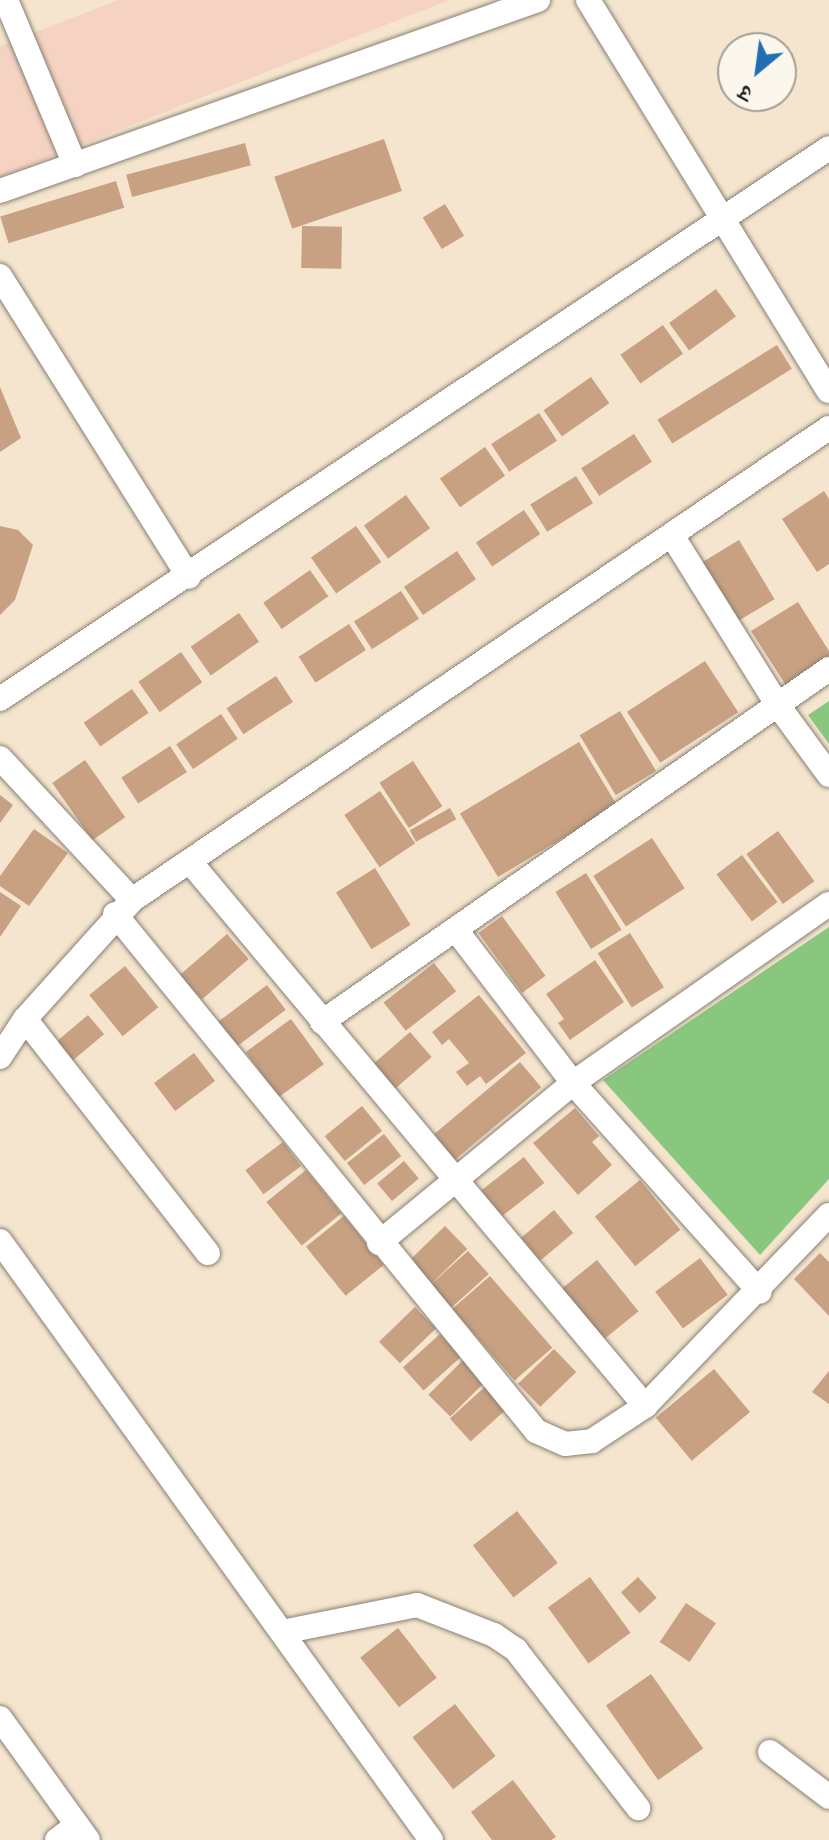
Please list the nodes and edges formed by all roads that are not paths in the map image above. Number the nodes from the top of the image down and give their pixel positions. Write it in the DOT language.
graph roads {
  1 [pos="6,0"];
  2 [pos="538,0"];
  3 [pos="588,0"];
  4 [pos="829,148"];
  5 [pos="75,165"];
  6 [pos="0,191"];
  7 [pos="724,221"];
  8 [pos="0,276"];
  9 [pos="829,391"];
  10 [pos="829,428"];
  11 [pos="673,537"];
  12 [pos="189,577"];
  13 [pos="829,669"];
  14 [pos="0,699"];
  15 [pos="777,704"];
  16 [pos="0,758"];
  17 [pos="829,775"];
  18 [pos="191,863"];
  19 [pos="829,904"];
  20 [pos="124,907"];
  21 [pos="456,930"];
  22 [pos="25,1019"];
  23 [pos="322,1022"];
  24 [pos="0,1057"];
  25 [pos="573,1083"];
  26 [pos="453,1182"];
  27 [pos="829,1215"];
  28 [pos="0,1241"];
  29 [pos="379,1243"];
  30 [pos="208,1253"];
  31 [pos="760,1292"];
  32 [pos="645,1406"];
  33 [pos="282,1632"];
  34 [pos="0,1718"];
  35 [pos="770,1752"];
  36 [pos="829,1797"];
  37 [pos="638,1808"];
  38 [pos="83,1832"];
  39 [pos="57,1840"];
  40 [pos="431,1840"];
  1 -- 5 [label="street"];
  2 -- 5 [label="street"];
  3 -- 7 [label="street"];
  4 -- 7 [label="street"];
  5 -- 6 [label="street"];
  7 -- 9 [label="street"];
  7 -- 12 [label="street"];
  8 -- 12 [label="street"];
  10 -- 11 [label="street"];
  11 -- 15 [label="street"];
  11 -- 18 [label="street"];
  12 -- 14 [label="street"];
  13 -- 15 [label="street"];
  15 -- 17 [label="street"];
  15 -- 21 [label="street"];
  16 -- 20 [label="street"];
  18 -- 20 [label="street"];
  18 -- 23 [label="street"];
  19 -- 25 [label="street"];
  20 -- 22 [label="street"];
  20 -- 29 [label="street"];
  21 -- 23 [label="street"];
  21 -- 25 [label="street"];
  22 -- 24 [label="street"];
  22 -- 30 [label="street"];
  23 -- 26 [label="street"];
  25 -- 26 [label="street"];
  25 -- 31 [label="street"];
  26 -- 29 [label="street"];
  26 -- 32 [label="street"];
  27 -- 31 [label="street"];
  28 -- 33 [label="street"];
  29 -- 32 [label="street"];
  31 -- 32 [label="street"];
  33 -- 37 [label="street"];
  33 -- 40 [label="street"];
  34 -- 38 [label="street"];
  35 -- 36 [label="street"];
  38 -- 39 [label="street"];
}
